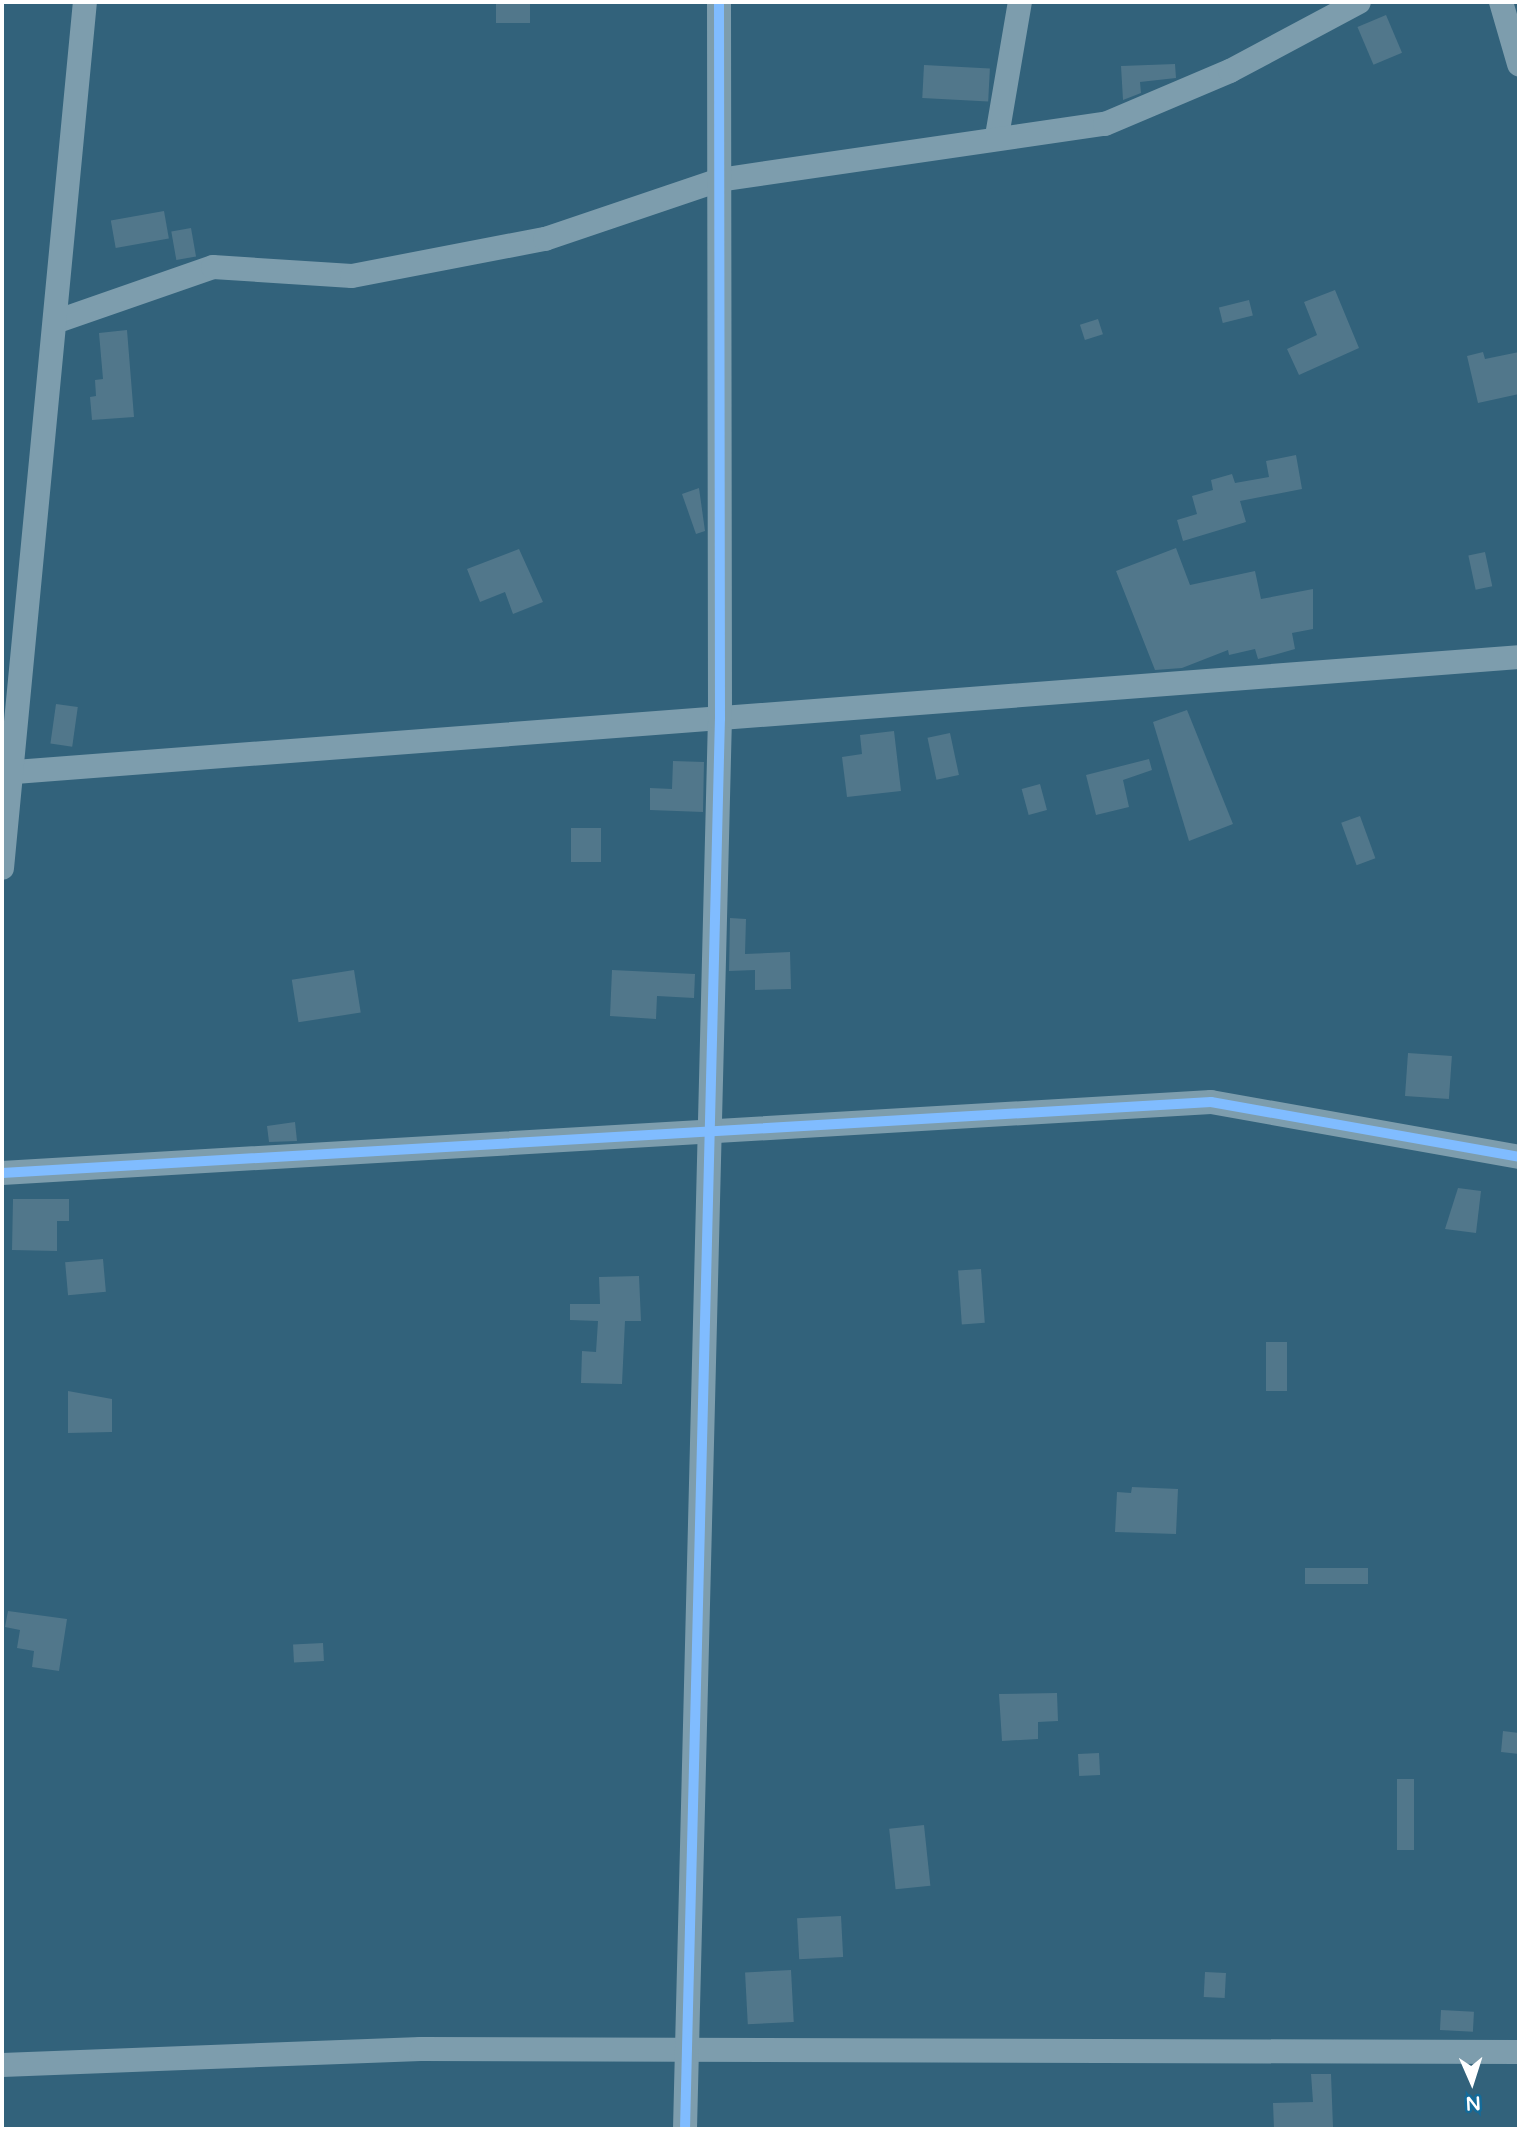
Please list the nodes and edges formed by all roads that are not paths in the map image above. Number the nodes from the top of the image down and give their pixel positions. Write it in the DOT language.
graph roads {
  1 [pos="85,2"];
  2 [pos="719,2"];
  3 [pos="1020,2"];
  4 [pos="1501,2"];
  5 [pos="1355,3"];
  6 [pos="1519,64"];
  7 [pos="997,136"];
  8 [pos="719,180"];
  9 [pos="55,322"];
  10 [pos="1519,657"];
  11 [pos="720,719"];
  12 [pos="8,773"];
  13 [pos="2,868"];
  14 [pos="709,1132"];
  15 [pos="1519,1157"];
  16 [pos="2,1174"];
  17 [pos="686,2051"];
  18 [pos="1519,2052"];
  19 [pos="2,2065"];
  20 [pos="685,2129"];
  1 -- 9 [label="street"];
  2 -- 8 [label="street"];
  3 -- 7 [label="street"];
  4 -- 6 [label="street"];
  5 -- 7 [label="street"];
  7 -- 8 [label="street"];
  8 -- 9 [label="street"];
  8 -- 11 [label="street"];
  9 -- 12 [label="street"];
  10 -- 11 [label="street"];
  11 -- 12 [label="street"];
  11 -- 14 [label="street"];
  12 -- 13 [label="street"];
  14 -- 15 [label="street"];
  14 -- 16 [label="street"];
  14 -- 17 [label="street"];
  17 -- 18 [label="street"];
  17 -- 19 [label="street"];
  17 -- 20 [label="street"];
}
